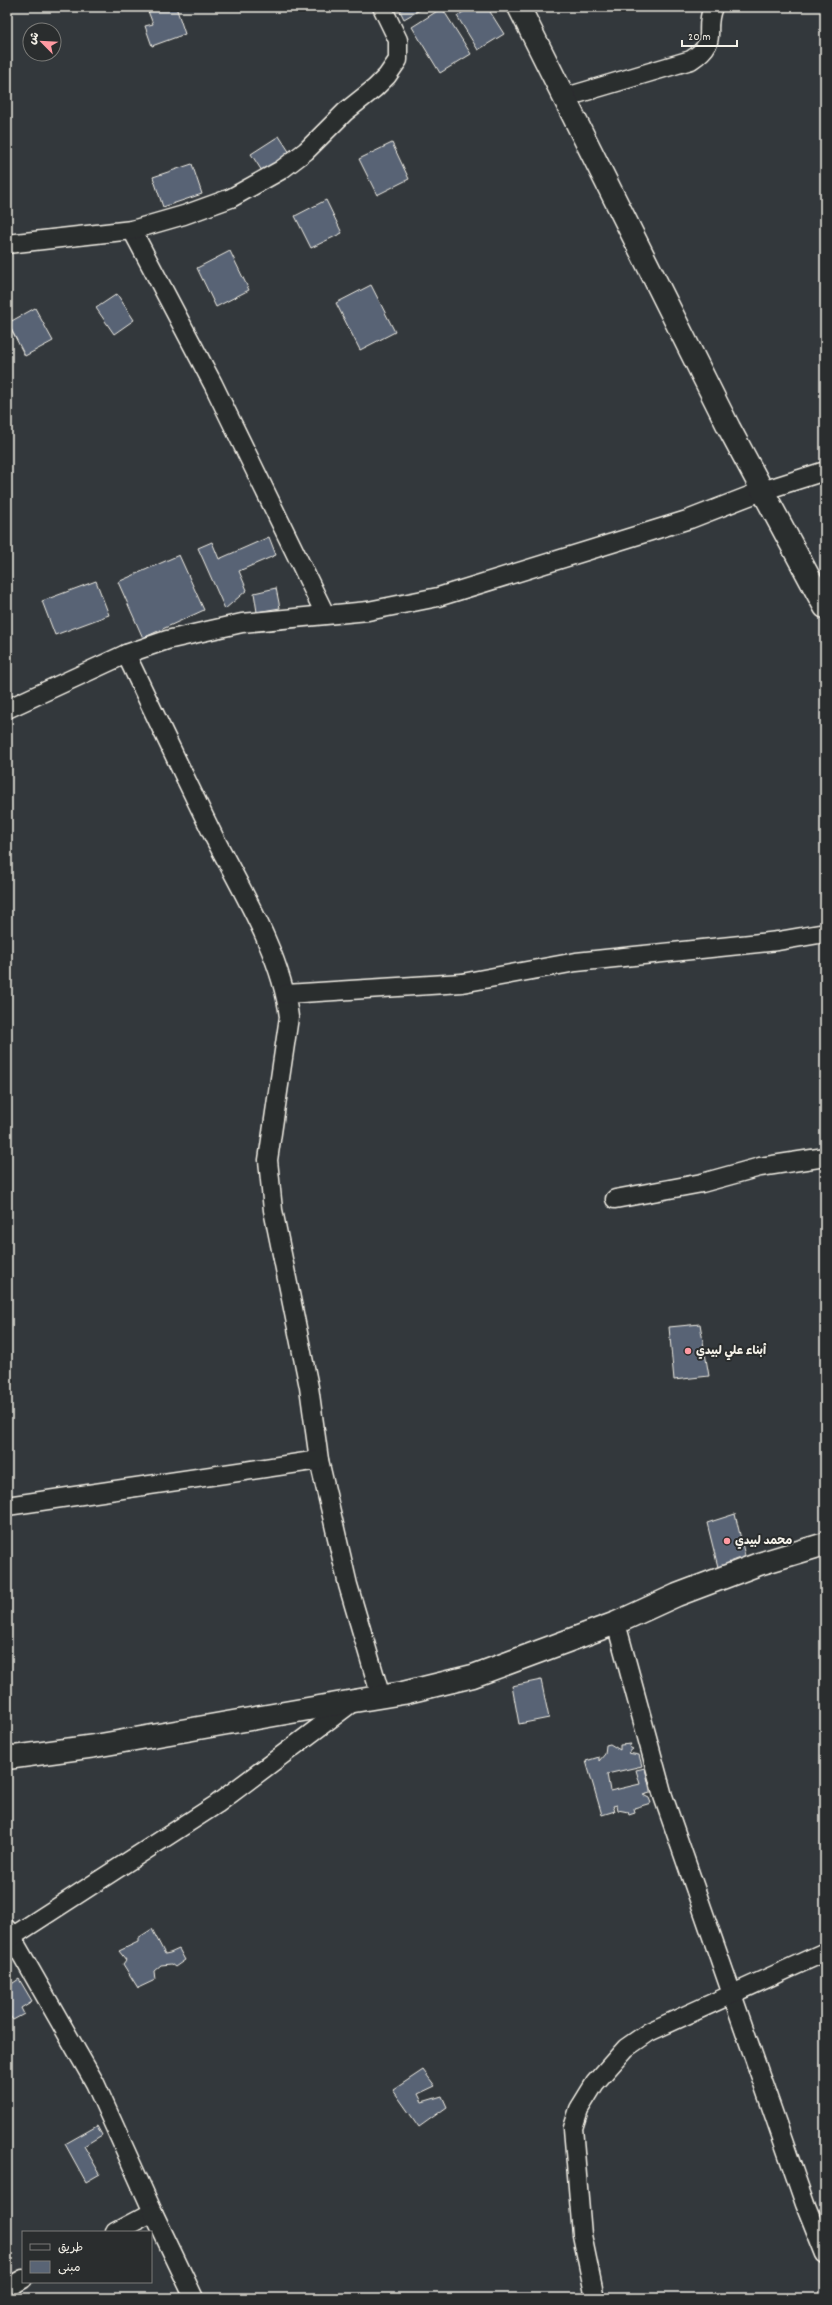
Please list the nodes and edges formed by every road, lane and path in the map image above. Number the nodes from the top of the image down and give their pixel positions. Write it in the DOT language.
graph roads {
  1 [pos="382,7"];
  2 [pos="518,7"];
  3 [pos="713,7"];
  4 [pos="563,98"];
  5 [pos="132,230"];
  6 [pos="7,244"];
  7 [pos="825,471"];
  8 [pos="762,491"];
  9 [pos="825,607"];
  10 [pos="325,614"];
  11 [pos="126,654"];
  12 [pos="7,709"];
  13 [pos="825,932"];
  14 [pos="286,994"];
  15 [pos="825,1157"];
  16 [pos="615,1199"];
  17 [pos="319,1460"];
  18 [pos="7,1506"];
  19 [pos="825,1544"];
  20 [pos="616,1624"];
  21 [pos="381,1697"];
  22 [pos="354,1702"];
  23 [pos="7,1758"];
  24 [pos="9,1935"];
  25 [pos="825,1952"];
  26 [pos="732,1995"];
  27 [pos="153,2212"];
  28 [pos="117,2231"];
  29 [pos="825,2254"];
  30 [pos="22,2280"];
  31 [pos="7,2288"];
  32 [pos="194,2298"];
  33 [pos="595,2298"];
  1 -- 5 [label="street"];
  2 -- 4 [label="street"];
  3 -- 4 [label="street"];
  4 -- 8 [label="street"];
  5 -- 6 [label="street"];
  5 -- 10 [label="street"];
  7 -- 8 [label="street"];
  8 -- 9 [label="street"];
  8 -- 10 [label="street"];
  10 -- 11 [label="street"];
  11 -- 12 [label="street"];
  11 -- 14 [label="street"];
  13 -- 14 [label="street"];
  14 -- 17 [label="street"];
  15 -- 16 [label="street"];
  17 -- 18 [label="street"];
  17 -- 21 [label="street"];
  19 -- 20 [label="street"];
  20 -- 21 [label="street"];
  20 -- 26 [label="street"];
  21 -- 22 [label="street"];
  22 -- 23 [label="street"];
  22 -- 24 [label="street"];
  24 -- 27 [label="street"];
  25 -- 26 [label="street"];
  26 -- 29 [label="street"];
  26 -- 33 [label="street"];
  27 -- 28 [label="street"];
  27 -- 32 [label="street"];
  30 -- 31 [label="street"];
}
